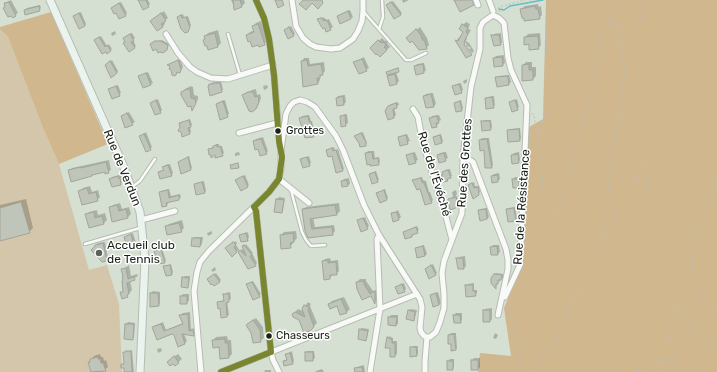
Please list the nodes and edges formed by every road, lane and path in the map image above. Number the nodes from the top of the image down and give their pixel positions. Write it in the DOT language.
graph roads {
  1 [pos="50,0"];
  2 [pos="256,0"];
  3 [pos="292,0"];
  4 [pos="363,0"];
  5 [pos="382,0"];
  6 [pos="488,0"];
  7 [pos="526,0"];
  8 [pos="548,0"];
  9 [pos="614,0"];
  10 [pos="644,0"];
  11 [pos="363,11"];
  12 [pos="493,11"];
  13 [pos="498,17"];
  14 [pos="609,24"];
  15 [pos="379,29"];
  16 [pos="166,34"];
  17 [pos="228,34"];
  18 [pos="622,45"];
  19 [pos="426,53"];
  20 [pos="273,65"];
  21 [pos="240,76"];
  22 [pos="527,105"];
  23 [pos="413,109"];
  24 [pos="278,123"];
  25 [pos="239,133"];
  26 [pos="538,137"];
  27 [pos="281,150"];
  28 [pos="463,158"];
  29 [pos="155,159"];
  30 [pos="278,179"];
  31 [pos="717,179"];
  32 [pos="131,187"];
  33 [pos="290,188"];
  34 [pos="650,199"];
  35 [pos="309,203"];
  36 [pos="254,207"];
  37 [pos="175,211"];
  38 [pos="141,220"];
  39 [pos="142,228"];
  40 [pos="379,235"];
  41 [pos="452,240"];
  42 [pos="602,242"];
  43 [pos="85,244"];
  44 [pos="325,245"];
  45 [pos="504,288"];
  46 [pos="417,294"];
  47 [pos="505,297"];
  48 [pos="380,309"];
  49 [pos="717,313"];
  50 [pos="498,315"];
  51 [pos="427,337"];
  52 [pos="717,347"];
  53 [pos="271,352"];
  54 [pos="140,372"];
  55 [pos="201,372"];
  56 [pos="221,372"];
  57 [pos="279,372"];
  58 [pos="370,372"];
  59 [pos="425,372"];
  60 [pos="520,372"];
  61 [pos="534,372"];
  62 [pos="638,372"];
  63 [pos="646,372"];
  64 [pos="662,372"];
  1 -- 32 [label="main road, Rue de Verdun"];
  2 -- 20 [label="street"];
  3 -- 11 [label="street"];
  4 -- 11 [label="street"];
  5 -- 15 [label="lane"];
  6 -- 12 [label="street"];
  7 -- 13 [label="path"];
  8 -- 26 [label="path"];
  9 -- 14 [label="path"];
  10 -- 18 [label="path"];
  11 -- 15 [label="lane"];
  13 -- 22 [label="street"];
  13 -- 28 [label="street, Rue des Grottes"];
  14 -- 18 [label="path"];
  14 -- 26 [label="path"];
  15 -- 19 [label="lane"];
  16 -- 21 [label="street"];
  17 -- 21 [label="lane"];
  18 -- 42 [label="path"];
  20 -- 21 [label="street"];
  20 -- 24 [label="street"];
  22 -- 26 [label="path"];
  22 -- 47 [label="street, Rue de la Résistance"];
  23 -- 41 [label="street, Rue de l'Évéché"];
  24 -- 25 [label="street"];
  24 -- 27 [label="street"];
  27 -- 30 [label="street"];
  27 -- 40 [label="street"];
  28 -- 41 [label="street, Rue des Grottes"];
  28 -- 45 [label="street"];
  29 -- 32 [label="lane"];
  30 -- 33 [label="street"];
  30 -- 36 [label="street"];
  31 -- 49 [label="path"];
  32 -- 38 [label="main road, Rue de Verdun"];
  33 -- 35 [label="street"];
  33 -- 44 [label="lane"];
  34 -- 42 [label="path"];
  36 -- 53 [label="street"];
  36 -- 55 [label="street"];
  37 -- 38 [label="street"];
  38 -- 39 [label="main road, Rue de Verdun"];
  39 -- 43 [label="lane"];
  39 -- 54 [label="main road, Rue de Verdun"];
  40 -- 46 [label="street"];
  40 -- 48 [label="street"];
  41 -- 51 [label="street, Rue des Grottes"];
  42 -- 61 [label="path"];
  45 -- 47 [label="street"];
  45 -- 50 [label="street"];
  46 -- 48 [label="street"];
  46 -- 51 [label="street"];
  47 -- 60 [label="path"];
  48 -- 53 [label="street"];
  48 -- 58 [label="street"];
  51 -- 59 [label="street"];
  52 -- 64 [label="path"];
  53 -- 56 [label="street"];
  53 -- 57 [label="street"];
  62 -- 63 [label="path"];
}
